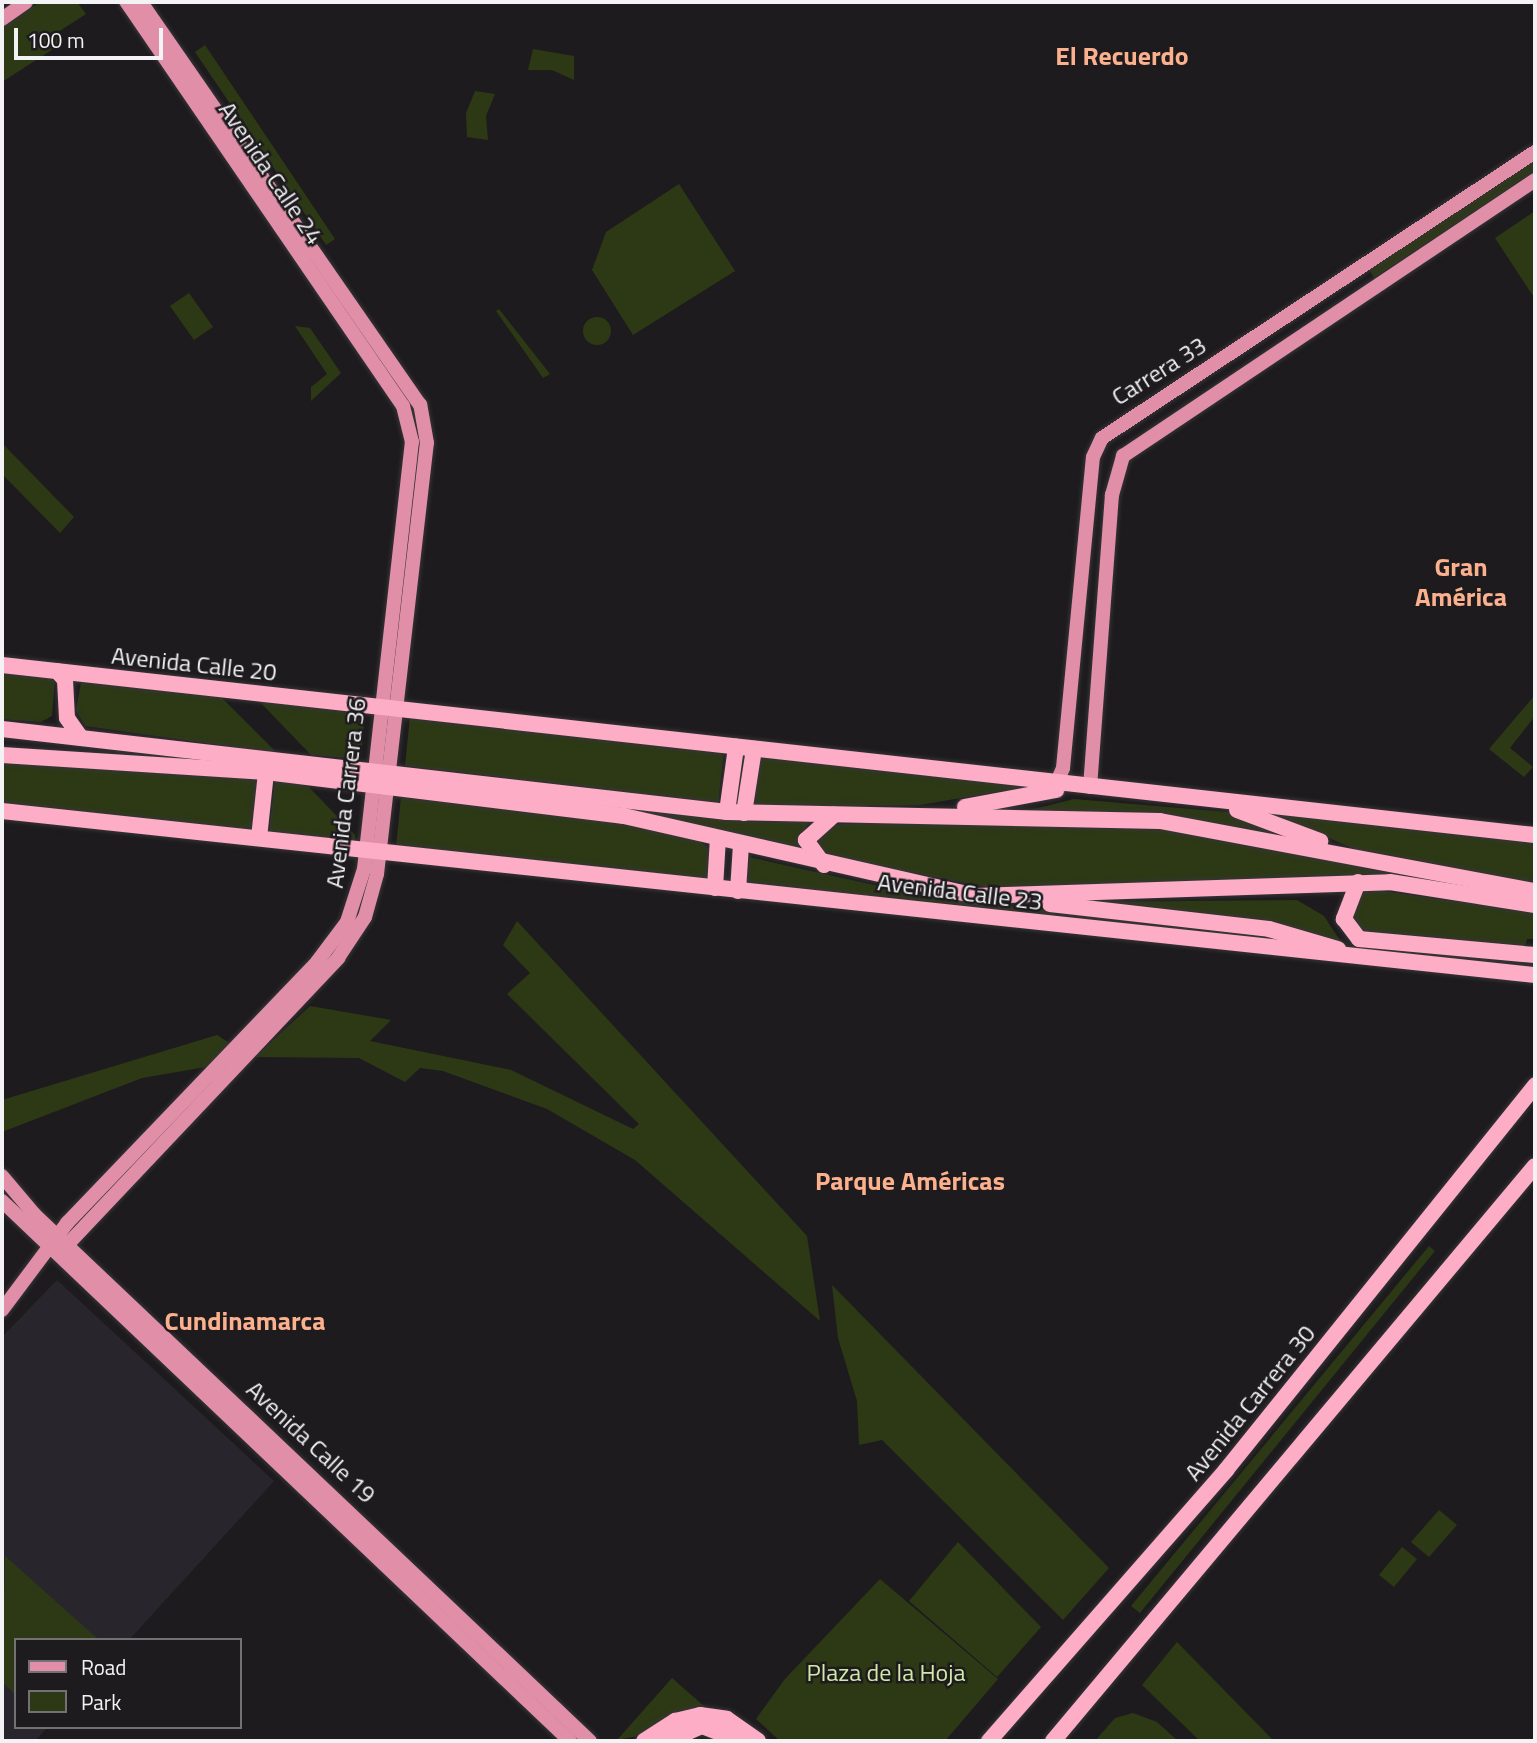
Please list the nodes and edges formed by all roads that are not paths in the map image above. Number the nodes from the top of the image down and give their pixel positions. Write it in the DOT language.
graph roads {
  1 [pos="26,2"];
  2 [pos="126,2"];
  3 [pos="141,2"];
  4 [pos="2,19"];
  5 [pos="1535,152"];
  6 [pos="1535,180"];
  7 [pos="384,367"];
  8 [pos="1089,505"];
  9 [pos="1111,506"];
  10 [pos="2,665"];
  11 [pos="57,671"];
  12 [pos="388,709"];
  13 [pos="2,729"];
  14 [pos="1066,736"];
  15 [pos="81,738"];
  16 [pos="1089,739"];
  17 [pos="736,747"];
  18 [pos="754,749"];
  19 [pos="2,755"];
  20 [pos="266,772"];
  21 [pos="381,779"];
  22 [pos="1056,784"];
  23 [pos="1090,787"];
  24 [pos="1203,800"];
  25 [pos="2,811"];
  26 [pos="727,812"];
  27 [pos="744,813"];
  28 [pos="934,813"];
  29 [pos="834,815"];
  30 [pos="1535,835"];
  31 [pos="259,838"];
  32 [pos="718,838"];
  33 [pos="741,844"];
  34 [pos="373,850"];
  35 [pos="1352,854"];
  36 [pos="830,868"];
  37 [pos="1358,882"];
  38 [pos="715,888"];
  39 [pos="1488,888"];
  40 [pos="738,891"];
  41 [pos="1535,891"];
  42 [pos="1006,899"];
  43 [pos="1535,905"];
  44 [pos="1535,955"];
  45 [pos="1364,957"];
  46 [pos="1535,975"];
  47 [pos="1535,1085"];
  48 [pos="1535,1166"];
  49 [pos="2,1175"];
  50 [pos="2,1201"];
  51 [pos="62,1240"];
  52 [pos="50,1250"];
  53 [pos="2,1310"];
  54 [pos="570,1741"];
  55 [pos="590,1741"];
  56 [pos="644,1741"];
  57 [pos="668,1741"];
  58 [pos="740,1741"];
  59 [pos="758,1741"];
  60 [pos="989,1741"];
  61 [pos="1053,1741"];
  1 -- 4 [label="main road"];
  2 -- 7 [label="main road, Avenida Calle 24"];
  3 -- 7 [label="main road, Avenida Calle 24"];
  5 -- 8 [label="main road, Carrera 33"];
  6 -- 9 [label="main road, Carrera 33"];
  7 -- 12 [label="main road, Avenida Carrera 36"];
  8 -- 9 [label="main road"];
  8 -- 14 [label="main road, Carrera 33"];
  9 -- 16 [label="main road, Carrera 33"];
  10 -- 11 [label="highway, Avenida Calle 20"];
  11 -- 12 [label="highway, Avenida Calle 20"];
  11 -- 15 [label="highway"];
  12 -- 17 [label="highway"];
  12 -- 21 [label="main road, Avenida Carrera 36"];
  13 -- 15 [label="highway"];
  14 -- 16 [label="main road"];
  14 -- 22 [label="main road, Carrera 33"];
  15 -- 21 [label="highway"];
  16 -- 23 [label="main road, Carrera 33"];
  17 -- 18 [label="highway"];
  17 -- 26 [label="highway"];
  18 -- 22 [label="highway"];
  18 -- 27 [label="highway"];
  19 -- 20 [label="highway"];
  20 -- 21 [label="highway"];
  20 -- 31 [label="highway"];
  21 -- 26 [label="highway"];
  21 -- 32 [label="highway, Avenida Calle 23"];
  21 -- 34 [label="main road, Avenida Carrera 36"];
  22 -- 23 [label="highway"];
  23 -- 24 [label="highway"];
  23 -- 28 [label="highway"];
  24 -- 30 [label="highway"];
  24 -- 35 [label="highway"];
  25 -- 31 [label="highway"];
  26 -- 27 [label="highway"];
  27 -- 29 [label="highway"];
  28 -- 29 [label="highway"];
  28 -- 35 [label="highway"];
  29 -- 36 [label="highway"];
  31 -- 34 [label="highway"];
  32 -- 33 [label="highway, Avenida Calle 23"];
  32 -- 38 [label="highway"];
  33 -- 36 [label="highway, Avenida Calle 23"];
  33 -- 40 [label="highway"];
  34 -- 38 [label="highway, Avenida Calle 23"];
  34 -- 51 [label="main road, Avenida Carrera 36"];
  35 -- 39 [label="highway"];
  36 -- 42 [label="highway, Avenida Calle 23"];
  37 -- 39 [label="highway, Avenida Calle 23"];
  37 -- 42 [label="highway, Avenida Calle 23"];
  37 -- 44 [label="highway"];
  38 -- 40 [label="highway, Avenida Calle 23"];
  39 -- 41 [label="highway"];
  39 -- 43 [label="highway"];
  40 -- 45 [label="highway, Avenida Calle 23"];
  42 -- 45 [label="highway"];
  45 -- 46 [label="highway, Avenida Calle 23"];
  47 -- 60 [label="highway, Avenida Carrera 30"];
  48 -- 61 [label="highway"];
  49 -- 51 [label="main road, Avenida Calle 19"];
  50 -- 52 [label="main road, Avenida Calle 19"];
  51 -- 52 [label="main road, Avenida Carrera 36"];
  51 -- 55 [label="main road, Avenida Calle 19"];
  52 -- 53 [label="main road, Avenida Carrera 36"];
  52 -- 54 [label="main road, Avenida Calle 19"];
  56 -- 59 [label="highway"];
  57 -- 58 [label="highway"];
}
